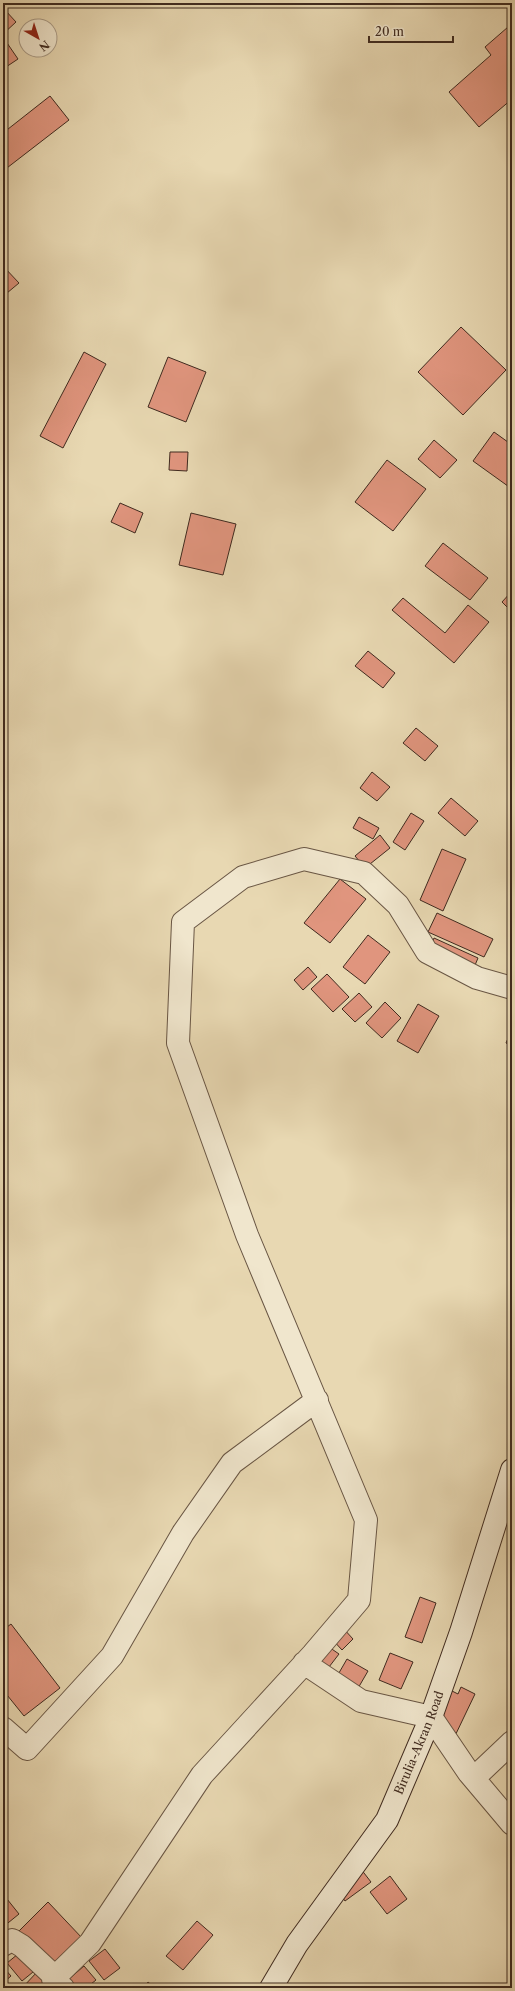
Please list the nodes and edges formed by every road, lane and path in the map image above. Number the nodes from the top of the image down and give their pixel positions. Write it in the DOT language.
graph roads {
  1 [pos="512,988"];
  2 [pos="318,1400"];
  3 [pos="512,1470"];
  4 [pos="304,1663"];
  5 [pos="431,1717"];
  6 [pos="3,1728"];
  7 [pos="512,1742"];
  8 [pos="474,1778"];
  9 [pos="512,1824"];
  10 [pos="3,1945"];
  11 [pos="59,1982"];
  12 [pos="271,1988"];
  1 -- 2 [label="street"];
  2 -- 4 [label="street"];
  2 -- 6 [label="street"];
  3 -- 5 [label="street, Birulia-Akran Road"];
  4 -- 5 [label="street"];
  4 -- 11 [label="street"];
  5 -- 8 [label="street"];
  5 -- 12 [label="street, Birulia-Akran Road"];
  7 -- 8 [label="street"];
  8 -- 9 [label="street"];
  10 -- 11 [label="street"];
}
